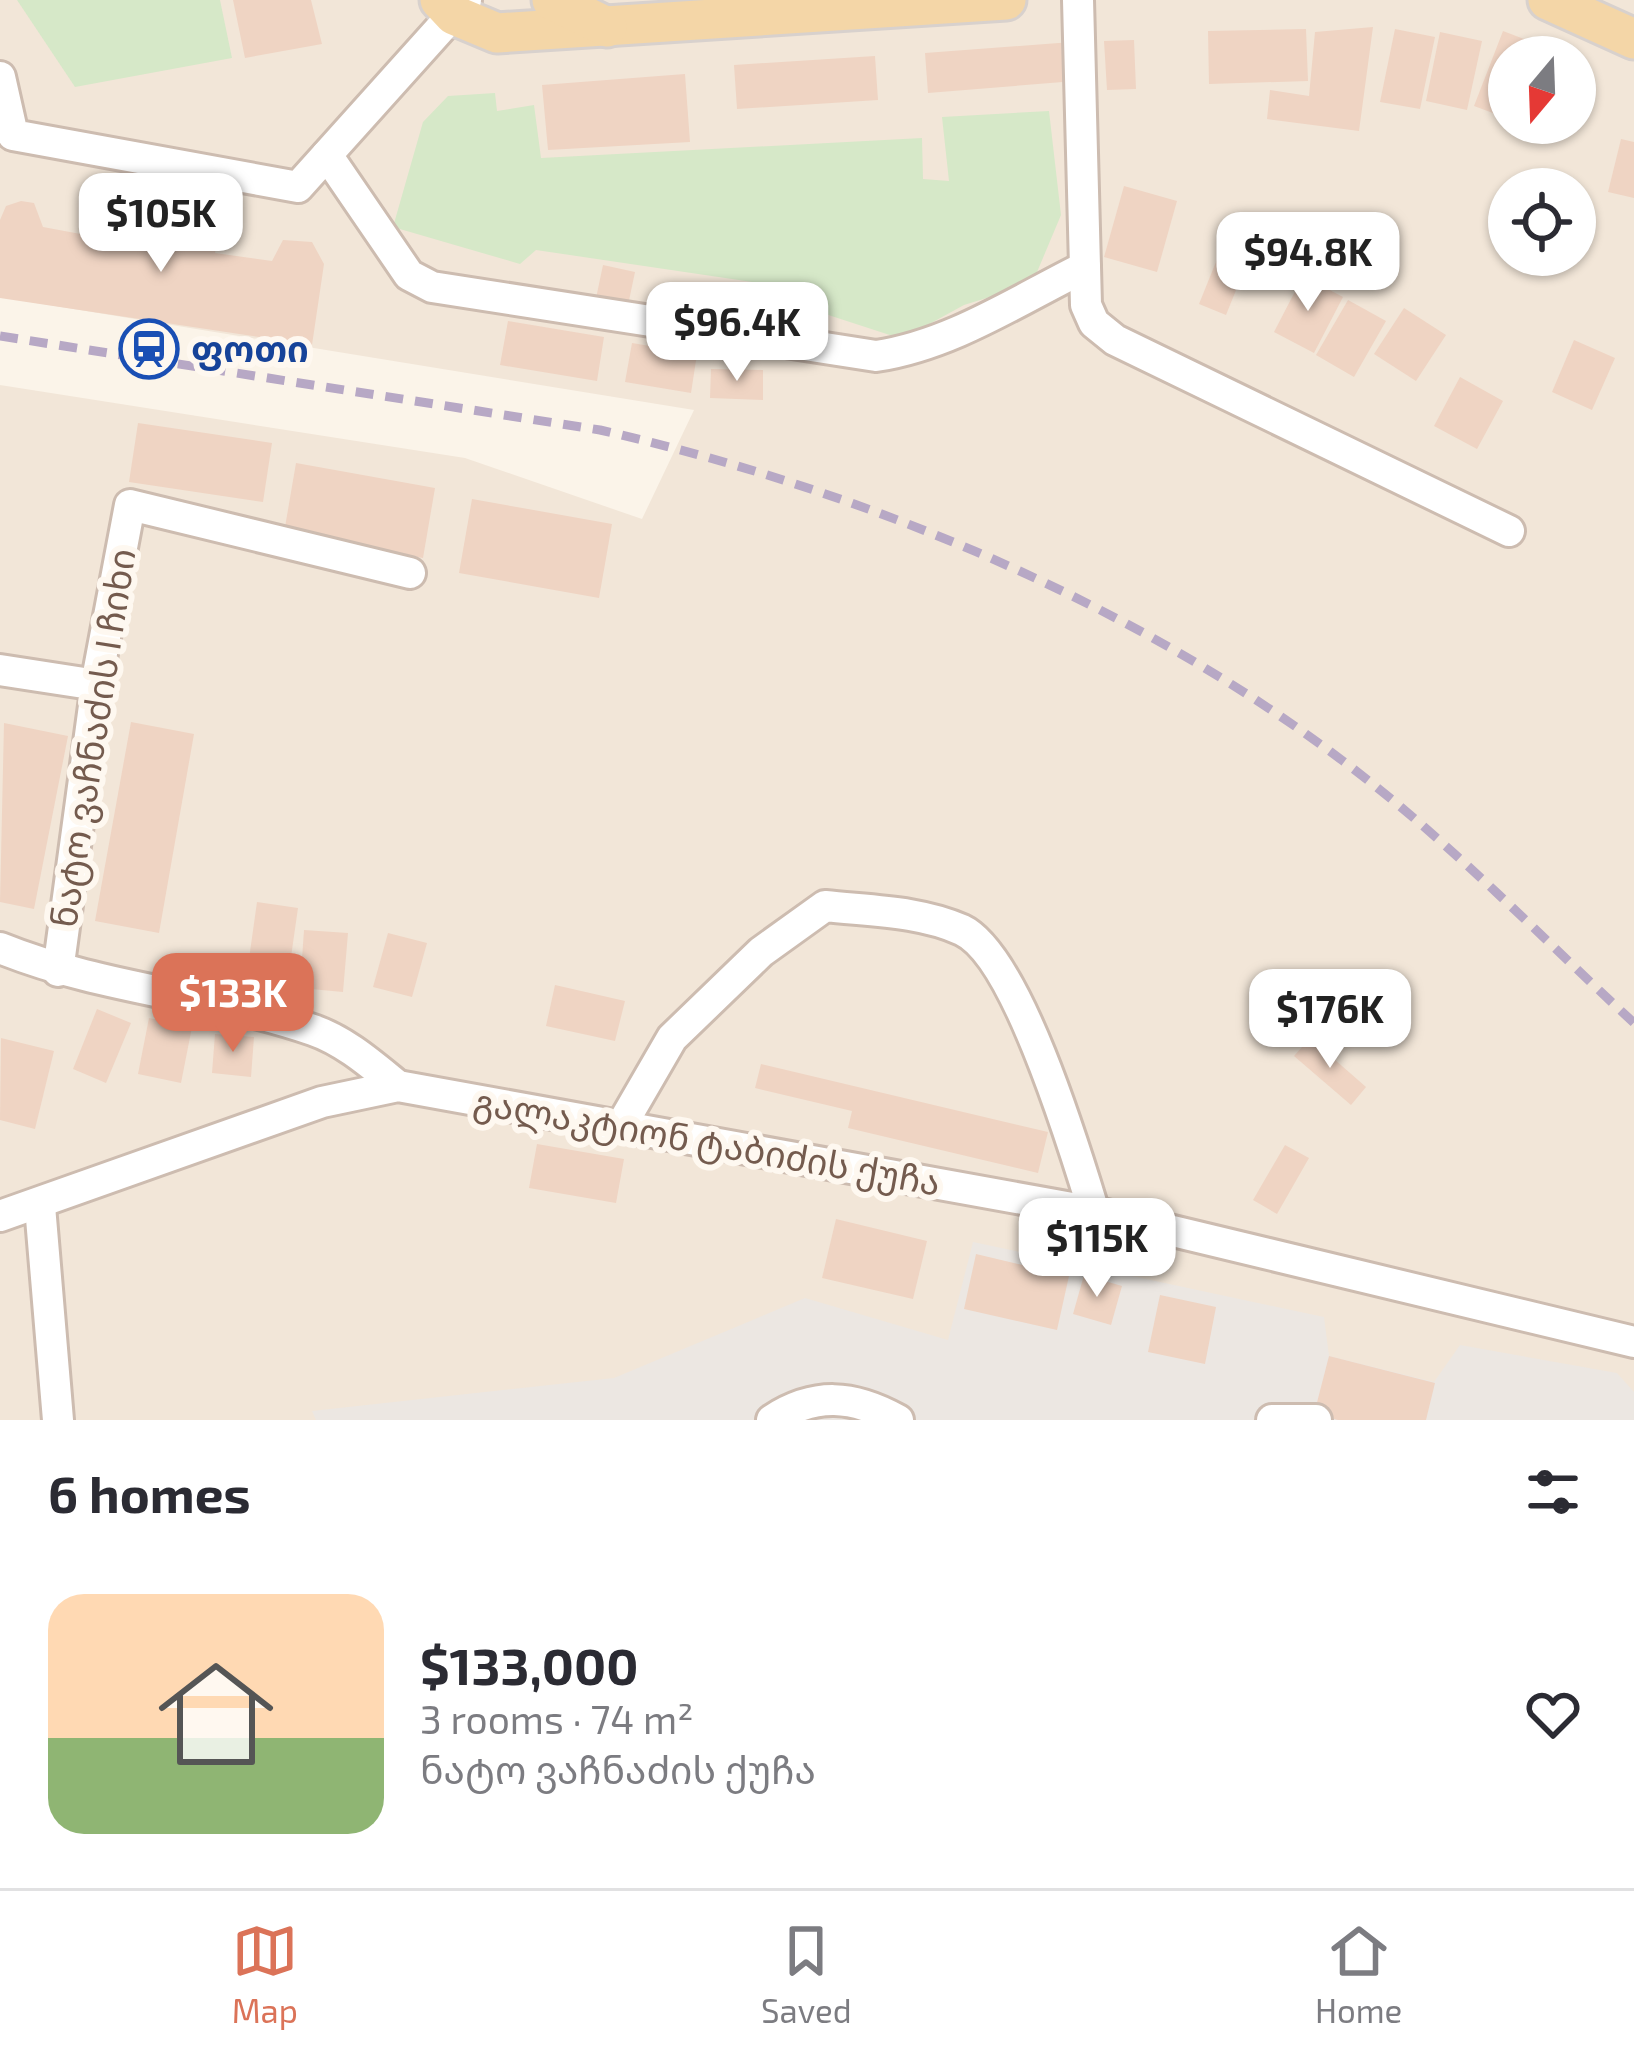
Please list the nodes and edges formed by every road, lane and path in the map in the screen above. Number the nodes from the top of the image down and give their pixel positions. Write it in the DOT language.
graph roads {
  1 [pos="552,0"];
  2 [pos="1006,0"];
  3 [pos="1078,0"];
  4 [pos="1547,0"];
  5 [pos="453,5"];
  6 [pos="612,29"];
  7 [pos="1634,39"];
  8 [pos="0,77"];
  9 [pos="327,155"];
  10 [pos="1085,267"];
  11 [pos="1508,531"];
  12 [pos="410,573"];
  13 [pos="0,670"];
  14 [pos="97,685"];
  15 [pos="0,948"];
  16 [pos="58,971"];
  17 [pos="398,1086"];
  18 [pos="621,1126"];
  19 [pos="40,1206"];
  20 [pos="1094,1213"];
  21 [pos="0,1216"];
  22 [pos="1634,1342"];
  23 [pos="58,1420"];
  24 [pos="772,1420"];
  25 [pos="898,1420"];
  26 [pos="1272,1420"];
  27 [pos="1316,1420"];
  1 -- 6 [label="main road"];
  2 -- 6 [label="main road"];
  3 -- 10 [label="street"];
  4 -- 7 [label="main road"];
  5 -- 6 [label="main road"];
  5 -- 9 [label="street"];
  8 -- 9 [label="street"];
  9 -- 10 [label="street"];
  10 -- 11 [label="street"];
  12 -- 14 [label="street, ნატო ვაჩნაძის I ჩიხი"];
  13 -- 14 [label="street"];
  14 -- 16 [label="street, ნატო ვაჩნაძის I ჩიხი"];
  15 -- 16 [label="street"];
  16 -- 17 [label="street"];
  17 -- 18 [label="street, გალაკტიონ ტაბიძის ქუჩა"];
  17 -- 19 [label="street, გალაკტიონ ტაბიძის ქუჩა"];
  18 -- 20 [label="street, გალაკტიონ ტაბიძის ქუჩა"];
  18 -- 20 [label="street"];
  19 -- 21 [label="street, გალაკტიონ ტაბიძის ქუჩა"];
  19 -- 23 [label="street"];
  20 -- 22 [label="street, გალაკტიონ ტაბიძის ქუჩა"];
  24 -- 25 [label="street"];
  26 -- 27 [label="street"];
}
